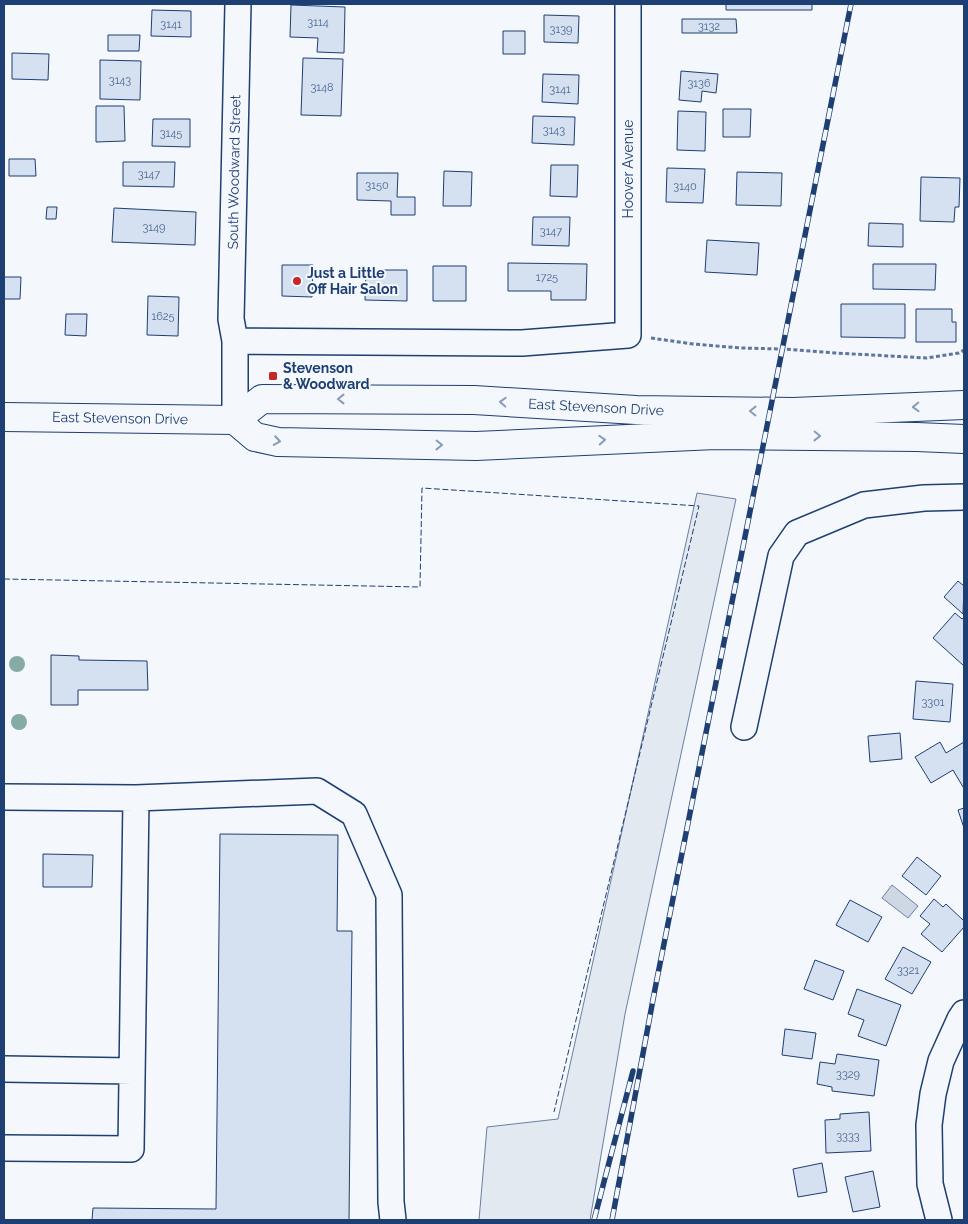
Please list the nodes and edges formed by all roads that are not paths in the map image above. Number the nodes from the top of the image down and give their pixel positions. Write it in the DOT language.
graph roads {
  1 [pos="238,4"];
  2 [pos="628,4"];
  3 [pos="235,341"];
  4 [pos="964,405"];
  5 [pos="4,417"];
  6 [pos="235,420"];
  7 [pos="964,439"];
  8 [pos="964,497"];
  9 [pos="744,727"];
  10 [pos="4,798"];
  11 [pos="136,798"];
  12 [pos="964,1013"];
  13 [pos="4,1070"];
  14 [pos="132,1071"];
  15 [pos="4,1148"];
  16 [pos="393,1220"];
  17 [pos="939,1220"];
  1 -- 3 [label="street, South Woodward Street"];
  2 -- 3 [label="street, Hoover Avenue"];
  3 -- 6 [label="street, South Woodward Street"];
  4 -- 6 [label="main road, East Stevenson Drive, one-way"];
  5 -- 6 [label="main road, East Stevenson Drive"];
  6 -- 7 [label="main road, East Stevenson Drive, one-way"];
  8 -- 9 [label="street"];
  10 -- 11 [label="street"];
  11 -- 14 [label="street"];
  11 -- 16 [label="street"];
  12 -- 17 [label="street"];
  13 -- 14 [label="street"];
  14 -- 15 [label="street"];
}
